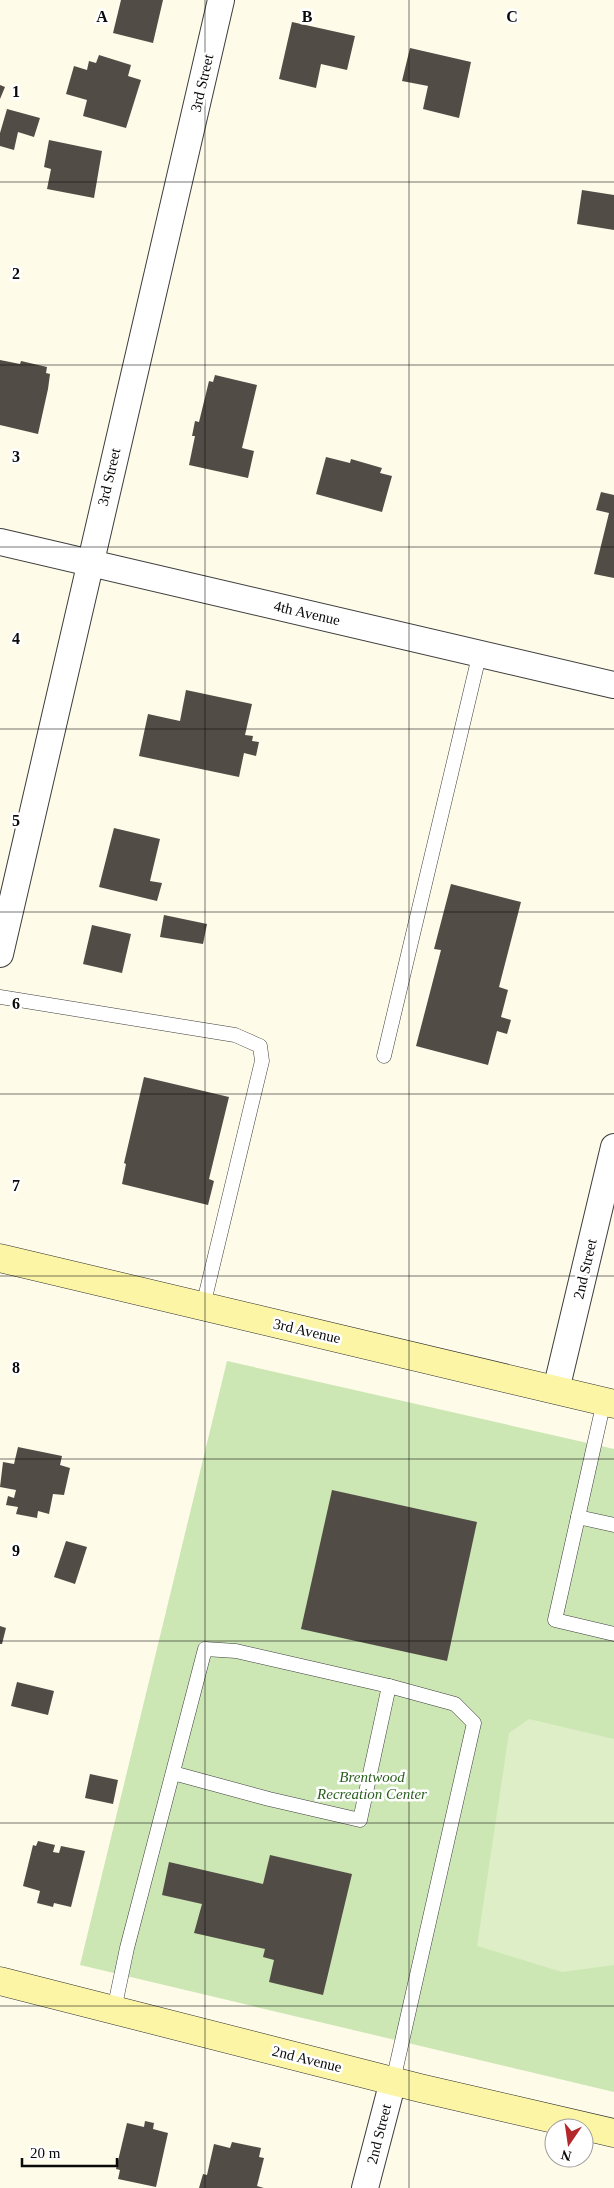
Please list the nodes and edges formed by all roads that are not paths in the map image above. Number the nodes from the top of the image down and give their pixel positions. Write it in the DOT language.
graph roads {
  1 [pos="221,0"];
  2 [pos="0,542"];
  3 [pos="89,563"];
  4 [pos="480,652"];
  5 [pos="614,684"];
  6 [pos="0,954"];
  7 [pos="0,997"];
  8 [pos="384,1056"];
  9 [pos="614,1147"];
  10 [pos="0,1258"];
  11 [pos="203,1306"];
  12 [pos="556,1390"];
  13 [pos="609,1402"];
  14 [pos="578,1517"];
  15 [pos="614,1525"];
  16 [pos="614,1634"];
  17 [pos="388,1686"];
  18 [pos="173,1773"];
  19 [pos="0,1981"];
  20 [pos="114,2010"];
  21 [pos="393,2081"];
  22 [pos="614,2133"];
  23 [pos="365,2188"];
  1 -- 3 [label="street, 3rd Street"];
  2 -- 3 [label="street, 4th Avenue"];
  3 -- 4 [label="street, 4th Avenue"];
  3 -- 6 [label="street, 3rd Street"];
  4 -- 5 [label="street, 4th Avenue"];
  4 -- 8 [label="lane"];
  7 -- 11 [label="lane"];
  9 -- 12 [label="street, 2nd Street"];
  10 -- 11 [label="street, 3rd Avenue"];
  11 -- 12 [label="street, 3rd Avenue"];
  12 -- 13 [label="street, 3rd Avenue"];
  13 -- 14 [label="lane"];
  14 -- 15 [label="lane"];
  14 -- 16 [label="lane"];
  17 -- 18 [label="lane"];
  17 -- 18 [label="lane"];
  17 -- 21 [label="lane"];
  18 -- 20 [label="lane"];
  19 -- 20 [label="street, 2nd Avenue"];
  20 -- 21 [label="street, 2nd Avenue"];
  21 -- 22 [label="street, 2nd Avenue"];
  21 -- 23 [label="street, 2nd Street"];
}
